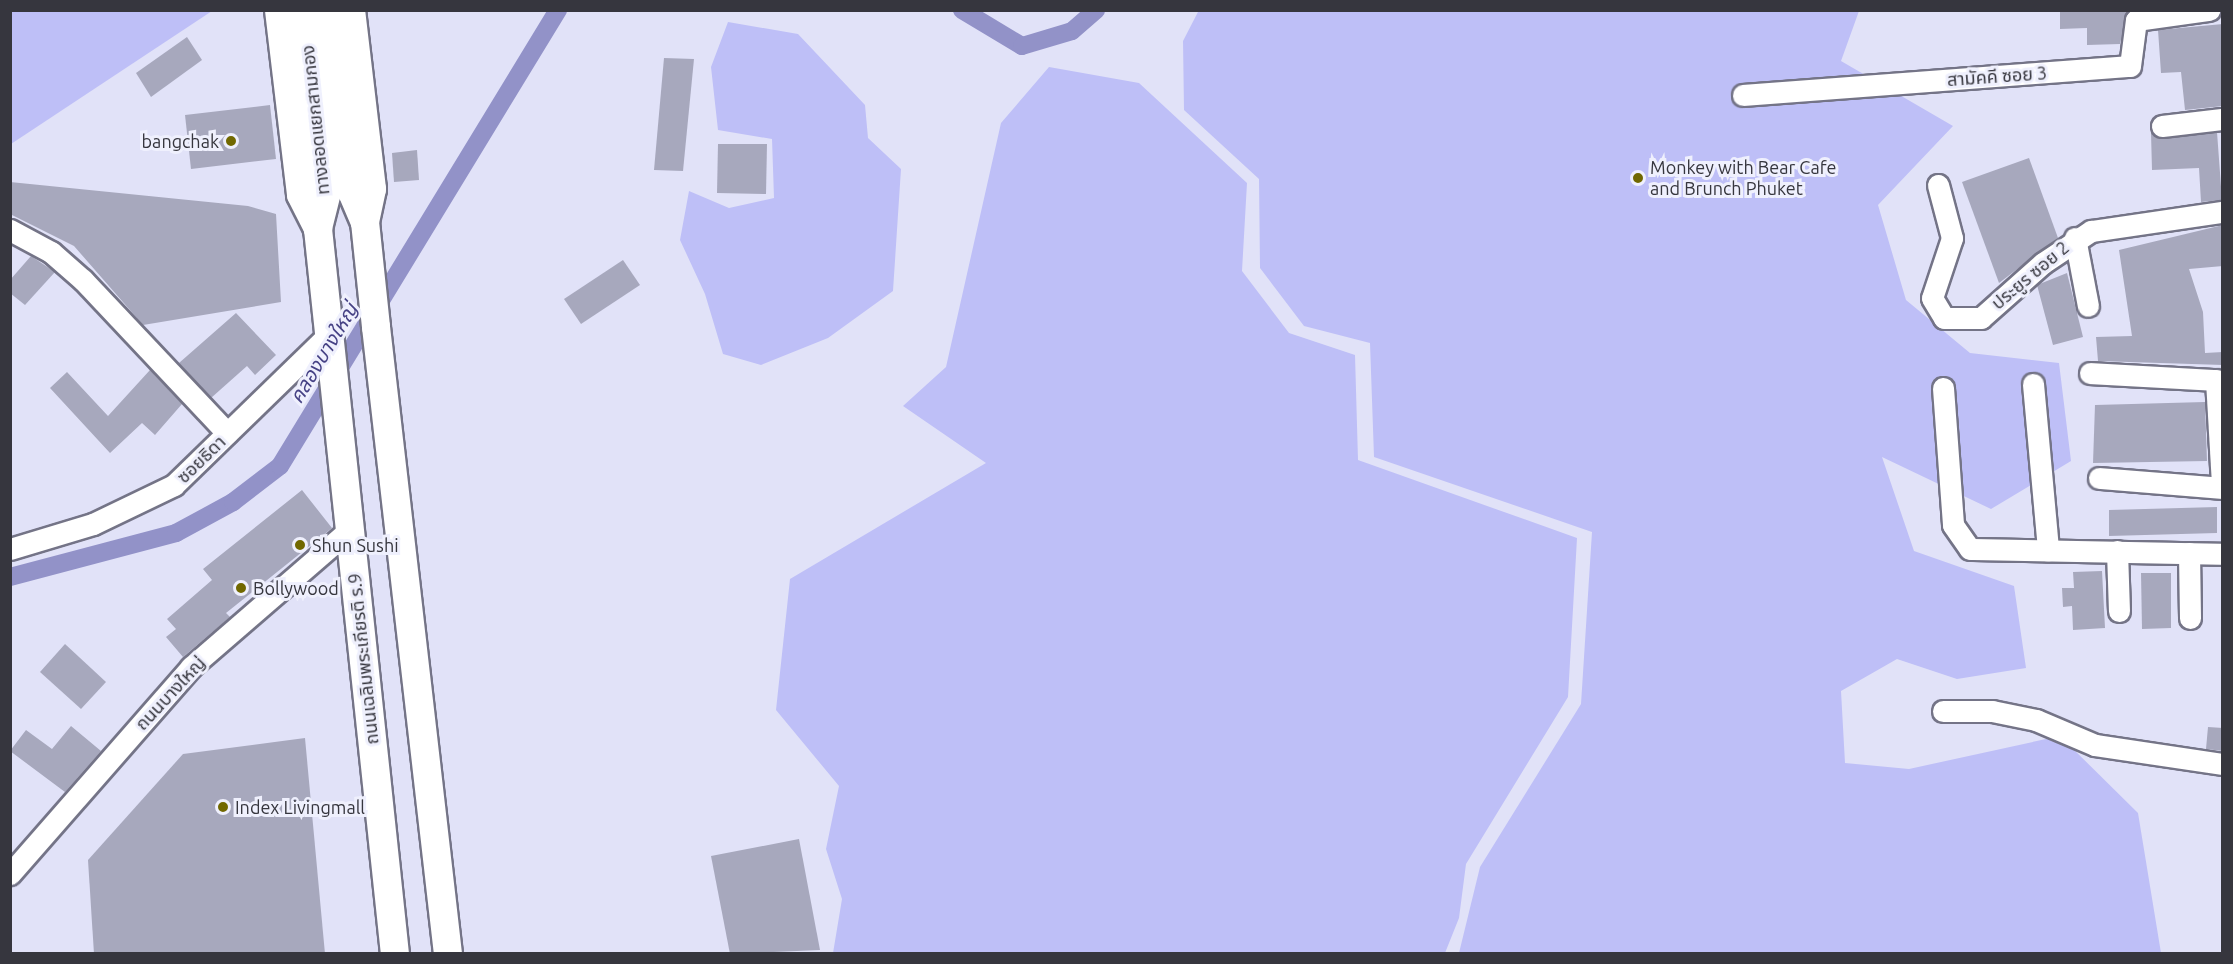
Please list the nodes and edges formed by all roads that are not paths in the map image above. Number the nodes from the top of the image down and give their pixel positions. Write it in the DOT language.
graph roads {
  1 [pos="279,10"];
  2 [pos="304,10"];
  3 [pos="328,10"];
  4 [pos="351,10"];
  5 [pos="2209,10"];
  6 [pos="1743,95"];
  7 [pos="2223,119"];
  8 [pos="2162,126"];
  9 [pos="1938,185"];
  10 [pos="2223,212"];
  11 [pos="365,222"];
  12 [pos="318,229"];
  13 [pos="10,230"];
  14 [pos="2075,238"];
  15 [pos="2088,306"];
  16 [pos="328,335"];
  17 [pos="2090,373"];
  18 [pos="2033,384"];
  19 [pos="1943,388"];
  20 [pos="227,433"];
  21 [pos="2099,478"];
  22 [pos="2223,486"];
  23 [pos="348,531"];
  24 [pos="10,549"];
  25 [pos="2048,549"];
  26 [pos="2117,551"];
  27 [pos="2189,553"];
  28 [pos="2223,554"];
  29 [pos="2119,611"];
  30 [pos="2190,618"];
  31 [pos="1943,711"];
  32 [pos="2223,764"];
  33 [pos="14,866"];
  34 [pos="395,954"];
  35 [pos="448,954"];
  1 -- 12 [label="main road, ถนนเฉลิมพระเกียรติ ร.9"];
  2 -- 12 [label="main road, ทางลอดแยกสามกอง"];
  3 -- 11 [label="main road, ทางลอดแยกสามกอง"];
  4 -- 11 [label="main road"];
  5 -- 6 [label="street, สามัคคี ซอย 3"];
  7 -- 8 [label="street"];
  9 -- 14 [label="street, ประยูร ซอย 2"];
  10 -- 14 [label="street, ประยูร ซอย 2"];
  11 -- 35 [label="main road"];
  12 -- 16 [label="main road, ถนนเฉลิมพระเกียรติ ร.9"];
  13 -- 20 [label="street"];
  14 -- 15 [label="street"];
  16 -- 20 [label="street, ซอยธิดา"];
  16 -- 23 [label="main road, ถนนเฉลิมพระเกียรติ ร.9"];
  17 -- 22 [label="street"];
  18 -- 25 [label="street"];
  19 -- 25 [label="street"];
  20 -- 24 [label="street, ซอยธิดา"];
  21 -- 22 [label="street"];
  23 -- 33 [label="street, ถนนบางใหญ่"];
  23 -- 34 [label="main road, ถนนเฉลิมพระเกียรติ ร.9"];
  25 -- 26 [label="street"];
  26 -- 27 [label="street"];
  26 -- 29 [label="street"];
  27 -- 28 [label="street"];
  27 -- 30 [label="street"];
  31 -- 32 [label="street"];
}
